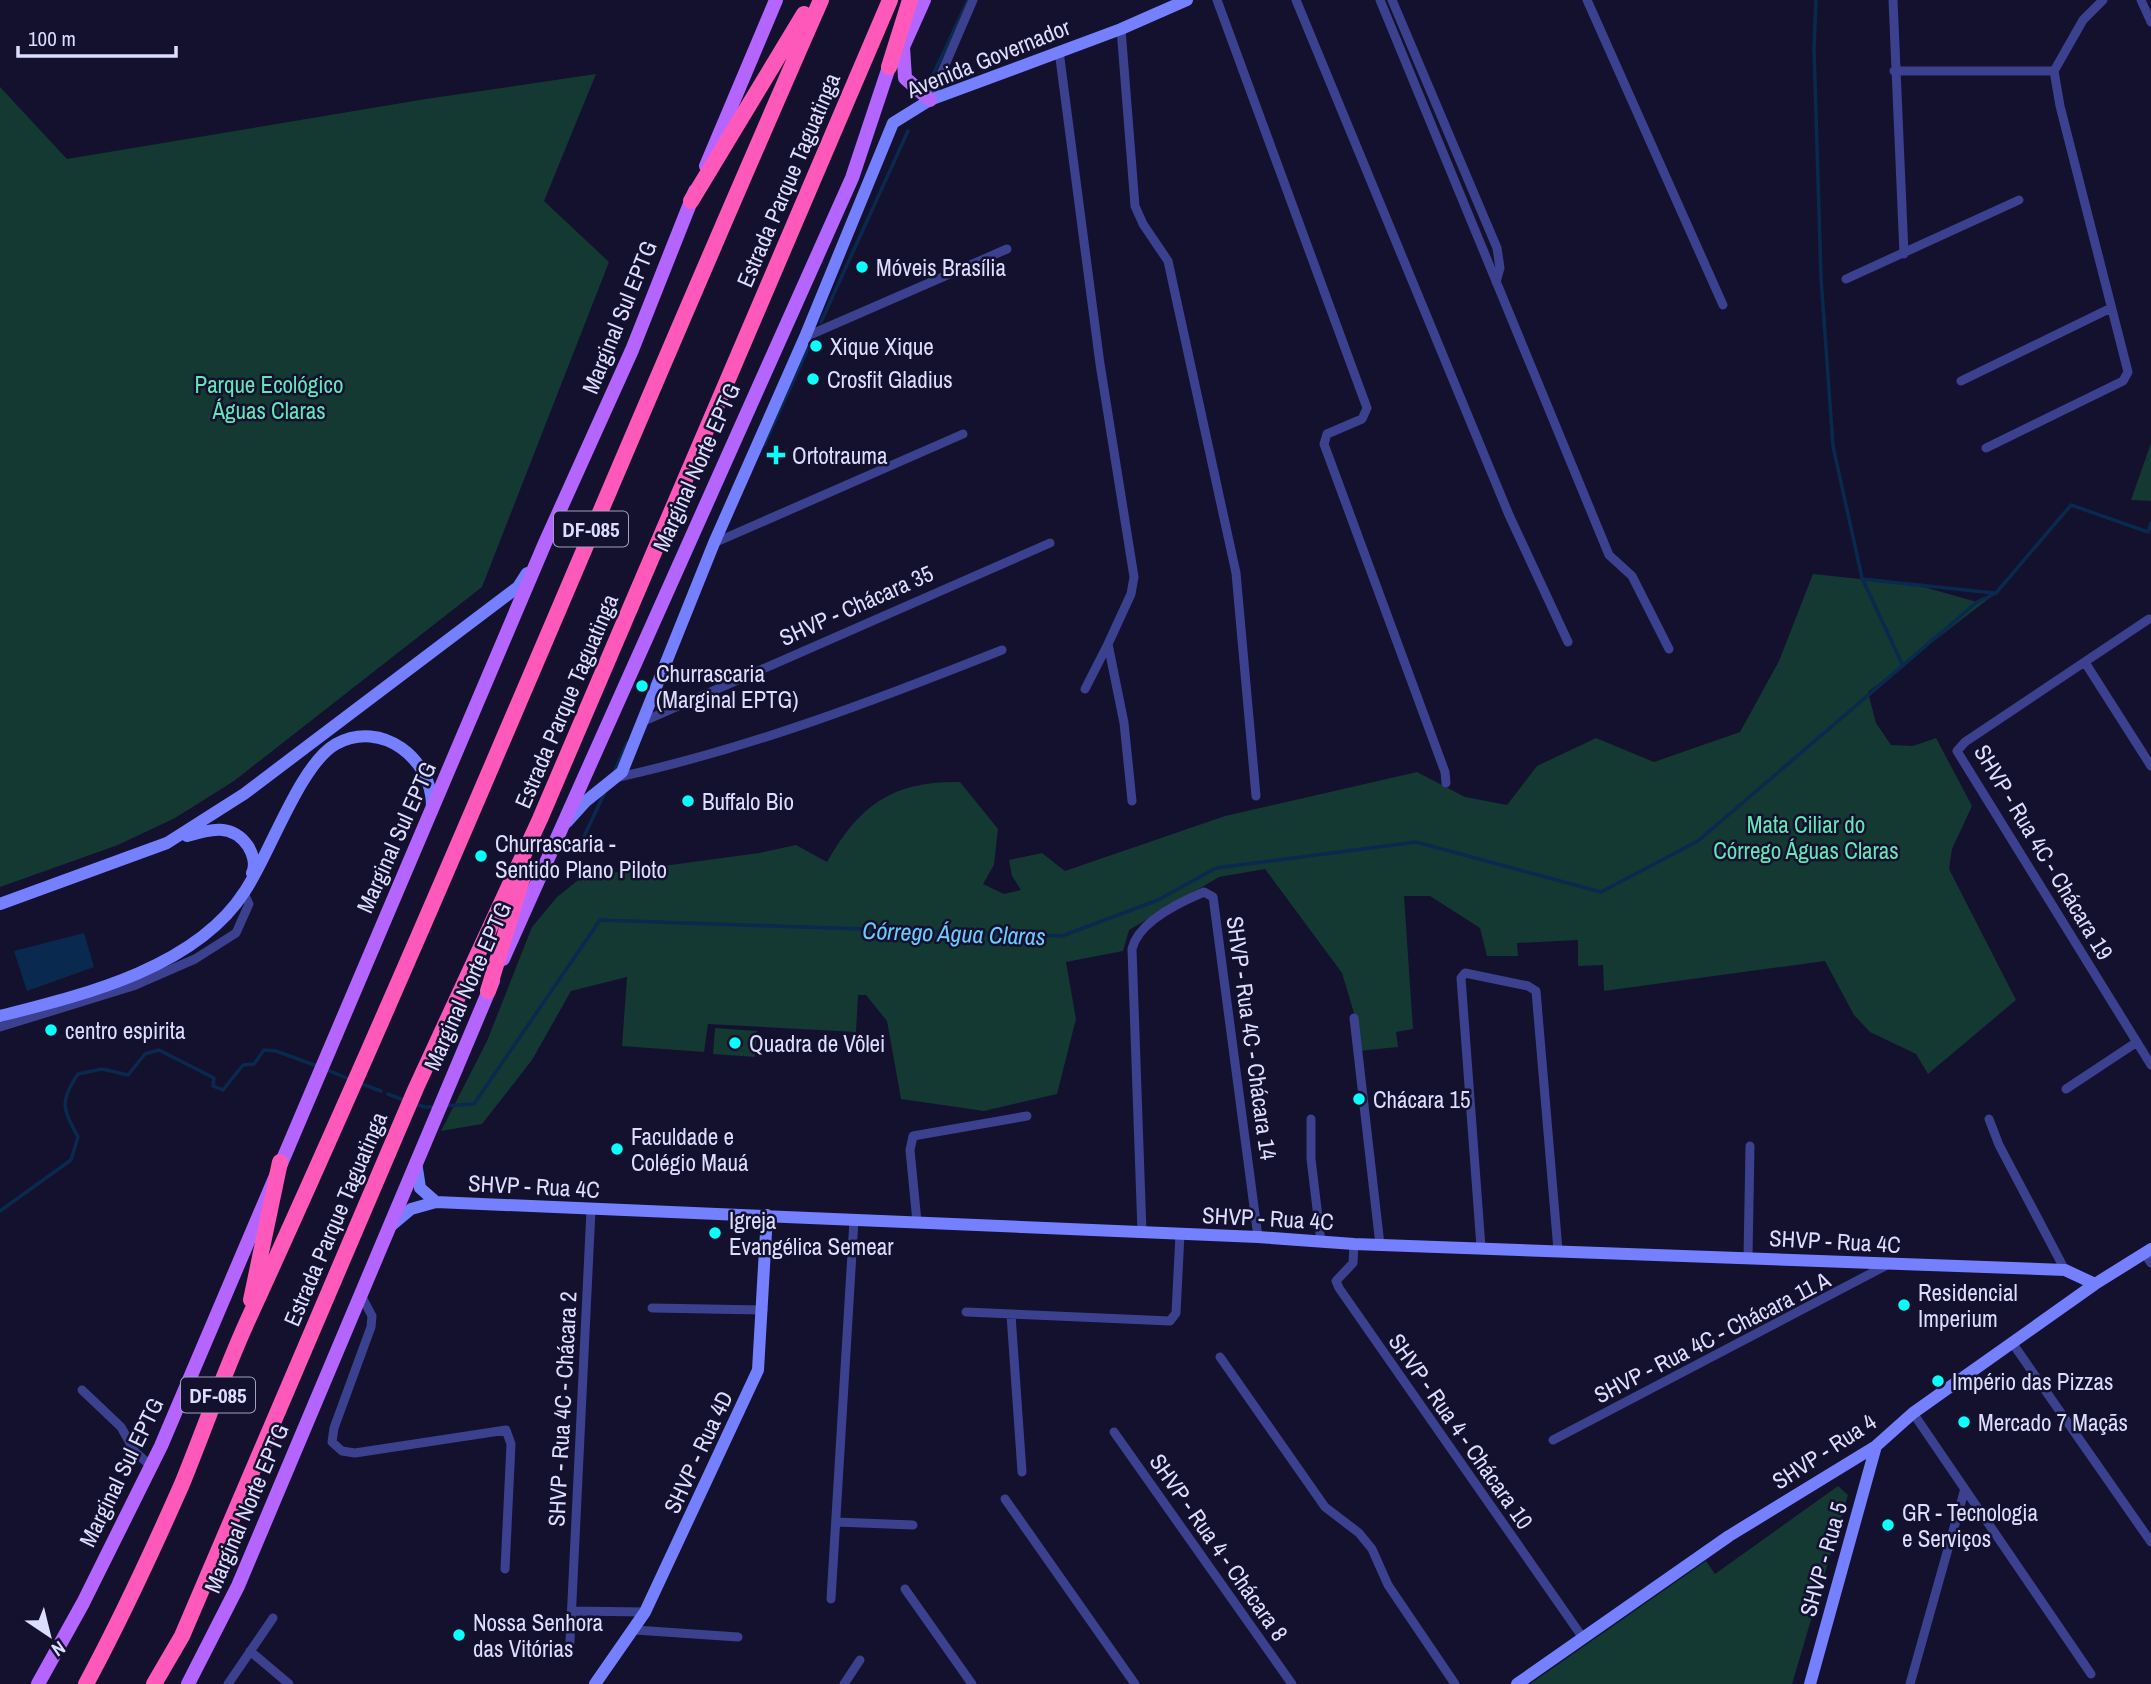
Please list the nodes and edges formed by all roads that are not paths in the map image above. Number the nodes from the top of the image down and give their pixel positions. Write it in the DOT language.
graph roads {
  1 [pos="776,0"];
  2 [pos="812,0"];
  3 [pos="821,0"];
  4 [pos="890,0"];
  5 [pos="910,0"];
  6 [pos="924,0"];
  7 [pos="973,0"];
  8 [pos="1217,0"];
  9 [pos="1296,0"];
  10 [pos="1380,0"];
  11 [pos="1392,0"];
  12 [pos="1587,0"];
  13 [pos="1893,0"];
  14 [pos="2103,0"];
  15 [pos="2141,0"];
  16 [pos="1182,1"];
  17 [pos="2151,22"];
  18 [pos="1121,29"];
  19 [pos="903,47"];
  20 [pos="1059,51"];
  21 [pos="889,67"];
  22 [pos="1894,71"];
  23 [pos="2054,71"];
  24 [pos="930,100"];
  25 [pos="2019,200"];
  26 [pos="691,201"];
  27 [pos="1007,249"];
  28 [pos="1904,254"];
  29 [pos="1846,278"];
  30 [pos="1496,282"];
  31 [pos="1723,305"];
  32 [pos="2111,308"];
  33 [pos="805,337"];
  34 [pos="1961,381"];
  35 [pos="963,434"];
  36 [pos="1986,448"];
  37 [pos="545,543"];
  38 [pos="713,543"];
  39 [pos="1051,543"];
  40 [pos="2149,619"];
  41 [pos="1568,642"];
  42 [pos="1108,644"];
  43 [pos="1669,649"];
  44 [pos="1002,650"];
  45 [pos="2086,664"];
  46 [pos="1085,689"];
  47 [pos="640,723"];
  48 [pos="2151,766"];
  49 [pos="620,777"];
  50 [pos="1446,783"];
  51 [pos="1256,796"];
  52 [pos="1132,801"];
  53 [pos="432,807"];
  54 [pos="540,819"];
  55 [pos="563,827"];
  56 [pos="167,843"];
  57 [pos="244,893"];
  58 [pos="0,904"];
  59 [pos="488,990"];
  60 [pos="0,1016"];
  61 [pos="1354,1018"];
  62 [pos="0,1027"];
  63 [pos="2137,1042"];
  64 [pos="2151,1065"];
  65 [pos="2066,1089"];
  66 [pos="1027,1116"];
  67 [pos="1311,1119"];
  68 [pos="1989,1119"];
  69 [pos="1750,1146"];
  70 [pos="280,1162"];
  71 [pos="416,1163"];
  72 [pos="436,1202"];
  73 [pos="591,1210"];
  74 [pos="767,1215"];
  75 [pos="854,1220"];
  76 [pos="917,1222"];
  77 [pos="391,1226"];
  78 [pos="1142,1232"];
  79 [pos="1180,1234"];
  80 [pos="1258,1237"];
  81 [pos="1321,1242"];
  82 [pos="1354,1244"];
  83 [pos="1380,1245"];
  84 [pos="1481,1247"];
  85 [pos="1558,1250"];
  86 [pos="2149,1255"];
  87 [pos="1748,1257"];
  88 [pos="1887,1265"];
  89 [pos="2066,1270"];
  90 [pos="2095,1284"];
  91 [pos="362,1297"];
  92 [pos="652,1308"];
  93 [pos="763,1310"];
  94 [pos="966,1312"];
  95 [pos="1011,1315"];
  96 [pos="245,1326"];
  97 [pos="2013,1344"];
  98 [pos="1220,1357"];
  99 [pos="82,1390"];
  100 [pos="1913,1413"];
  101 [pos="1114,1432"];
  102 [pos="1553,1440"];
  103 [pos="1876,1446"];
  104 [pos="151,1466"];
  105 [pos="1022,1472"];
  106 [pos="1964,1492"];
  107 [pos="1004,1499"];
  108 [pos="836,1521"];
  109 [pos="913,1525"];
  110 [pos="2151,1542"];
  111 [pos="505,1569"];
  112 [pos="905,1589"];
  113 [pos="831,1599"];
  114 [pos="572,1611"];
  115 [pos="645,1612"];
  116 [pos="273,1618"];
  117 [pos="635,1630"];
  118 [pos="738,1637"];
  119 [pos="1583,1638"];
  120 [pos="570,1642"];
  121 [pos="250,1651"];
  122 [pos="860,1660"];
  123 [pos="2091,1674"];
  124 [pos="38,1684"];
  125 [pos="86,1684"];
  126 [pos="155,1684"];
  127 [pos="188,1684"];
  128 [pos="228,1684"];
  129 [pos="289,1684"];
  130 [pos="595,1684"];
  131 [pos="844,1684"];
  132 [pos="972,1684"];
  133 [pos="1135,1684"];
  134 [pos="1292,1684"];
  135 [pos="1455,1684"];
  136 [pos="1517,1684"];
  137 [pos="1810,1684"];
  138 [pos="1910,1684"];
  1 -- 26 [label="main road, Marginal Sul EPTG"];
  2 -- 26 [label="highway"];
  3 -- 96 [label="highway, Estrada Parque Taguatinga / DF-085"];
  4 -- 54 [label="highway, Estrada Parque Taguatinga / DF-085"];
  5 -- 21 [label="highway"];
  6 -- 19 [label="main road, Marginal Norte EPTG"];
  7 -- 24 [label="street"];
  8 -- 50 [label="street"];
  9 -- 41 [label="street"];
  10 -- 30 [label="street"];
  11 -- 30 [label="street"];
  12 -- 31 [label="street"];
  13 -- 22 [label="street"];
  14 -- 23 [label="street"];
  15 -- 17 [label="street"];
  16 -- 18 [label="street, Avenida Governador"];
  18 -- 20 [label="street, Avenida Governador"];
  18 -- 51 [label="street"];
  19 -- 21 [label="main road, Marginal Norte EPTG"];
  19 -- 24 [label="main road"];
  20 -- 24 [label="street, Avenida Governador"];
  20 -- 42 [label="street"];
  21 -- 55 [label="main road, Marginal Norte EPTG"];
  22 -- 23 [label="street"];
  22 -- 28 [label="street"];
  23 -- 32 [label="street"];
  24 -- 33 [label="street, Avenida Governador"];
  25 -- 28 [label="street"];
  26 -- 37 [label="main road, Marginal Sul EPTG"];
  27 -- 33 [label="street"];
  28 -- 29 [label="street"];
  30 -- 43 [label="street"];
  32 -- 34 [label="street"];
  32 -- 36 [label="street"];
  33 -- 38 [label="street"];
  35 -- 38 [label="street"];
  37 -- 53 [label="main road, Marginal Sul EPTG"];
  37 -- 56 [label="street"];
  38 -- 47 [label="street"];
  39 -- 47 [label="street, SHVP - Chácara 35"];
  40 -- 45 [label="street, SHVP - Rua 4C - Chácara 19"];
  42 -- 46 [label="street"];
  42 -- 52 [label="street"];
  44 -- 49 [label="street"];
  45 -- 48 [label="street"];
  45 -- 63 [label="street, SHVP - Rua 4C - Chácara 19"];
  47 -- 49 [label="street"];
  49 -- 55 [label="street"];
  53 -- 57 [label="street"];
  53 -- 70 [label="main road, Marginal Sul EPTG"];
  54 -- 59 [label="highway"];
  54 -- 126 [label="highway, Estrada Parque Taguatinga / DF-085"];
  55 -- 59 [label="main road, Marginal Norte EPTG"];
  56 -- 57 [label="street"];
  56 -- 58 [label="street"];
  57 -- 60 [label="street"];
  57 -- 62 [label="street"];
  59 -- 71 [label="main road, Marginal Norte EPTG"];
  61 -- 83 [label="street"];
  63 -- 64 [label="street, SHVP - Rua 4C - Chácara 19"];
  63 -- 65 [label="street"];
  66 -- 76 [label="street"];
  67 -- 81 [label="street"];
  68 -- 89 [label="street"];
  69 -- 87 [label="street"];
  70 -- 96 [label="highway"];
  70 -- 104 [label="main road, Marginal Sul EPTG"];
  71 -- 72 [label="street, SHVP - Rua 4C"];
  71 -- 77 [label="main road, Marginal Norte EPTG"];
  72 -- 73 [label="street, SHVP - Rua 4C"];
  72 -- 77 [label="street, SHVP - Rua 4C"];
  73 -- 74 [label="street, SHVP - Rua 4C"];
  73 -- 114 [label="street, SHVP - Rua 4C - Chácara 2"];
  74 -- 75 [label="street, SHVP - Rua 4C"];
  74 -- 93 [label="street, SHVP - Rua 4D"];
  75 -- 76 [label="street, SHVP - Rua 4C"];
  75 -- 108 [label="street"];
  76 -- 78 [label="street, SHVP - Rua 4C"];
  77 -- 91 [label="main road, Marginal Norte EPTG"];
  78 -- 79 [label="street, SHVP - Rua 4C"];
  78 -- 80 [label="street, SHVP - Rua 4C - Chácara 14"];
  79 -- 80 [label="street, SHVP - Rua 4C"];
  79 -- 95 [label="street"];
  80 -- 81 [label="street, SHVP - Rua 4C"];
  81 -- 82 [label="street, SHVP - Rua 4C"];
  82 -- 83 [label="street, SHVP - Rua 4C"];
  82 -- 119 [label="street, SHVP - Rua 4 - Chácara 10"];
  83 -- 84 [label="street, SHVP - Rua 4C"];
  84 -- 85 [label="street, SHVP - Rua 4C"];
  84 -- 85 [label="street"];
  85 -- 87 [label="street, SHVP - Rua 4C"];
  86 -- 90 [label="street, SHVP - Rua 4"];
  87 -- 88 [label="street, SHVP - Rua 4C"];
  88 -- 89 [label="street, SHVP - Rua 4C"];
  88 -- 102 [label="street, SHVP - Rua 4C - Chácara 11 A"];
  89 -- 90 [label="street, SHVP - Rua 4C"];
  90 -- 97 [label="street, SHVP - Rua 4"];
  91 -- 111 [label="street"];
  91 -- 127 [label="main road, Marginal Norte EPTG"];
  92 -- 93 [label="street"];
  93 -- 115 [label="street, SHVP - Rua 4D"];
  94 -- 95 [label="street"];
  95 -- 105 [label="street"];
  96 -- 125 [label="highway, Estrada Parque Taguatinga / DF-085"];
  97 -- 100 [label="street, SHVP - Rua 4"];
  97 -- 110 [label="street"];
  98 -- 135 [label="street"];
  99 -- 104 [label="street"];
  100 -- 103 [label="street, SHVP - Rua 4"];
  100 -- 106 [label="street"];
  101 -- 134 [label="street, SHVP - Rua 4 - Chácara 8"];
  103 -- 119 [label="street, SHVP - Rua 4"];
  103 -- 137 [label="street, SHVP - Rua 5"];
  104 -- 124 [label="main road, Marginal Sul EPTG"];
  106 -- 123 [label="street"];
  106 -- 138 [label="street"];
  107 -- 133 [label="street"];
  108 -- 109 [label="street"];
  108 -- 113 [label="street"];
  112 -- 132 [label="street"];
  114 -- 115 [label="street"];
  114 -- 120 [label="street, SHVP - Rua 4C - Chácara 2"];
  115 -- 117 [label="street, SHVP - Rua 4D"];
  116 -- 121 [label="street"];
  117 -- 118 [label="street"];
  117 -- 130 [label="street, SHVP - Rua 4D"];
  119 -- 136 [label="street, SHVP - Rua 4"];
  121 -- 128 [label="street"];
  121 -- 129 [label="street"];
  122 -- 131 [label="street"];
}
